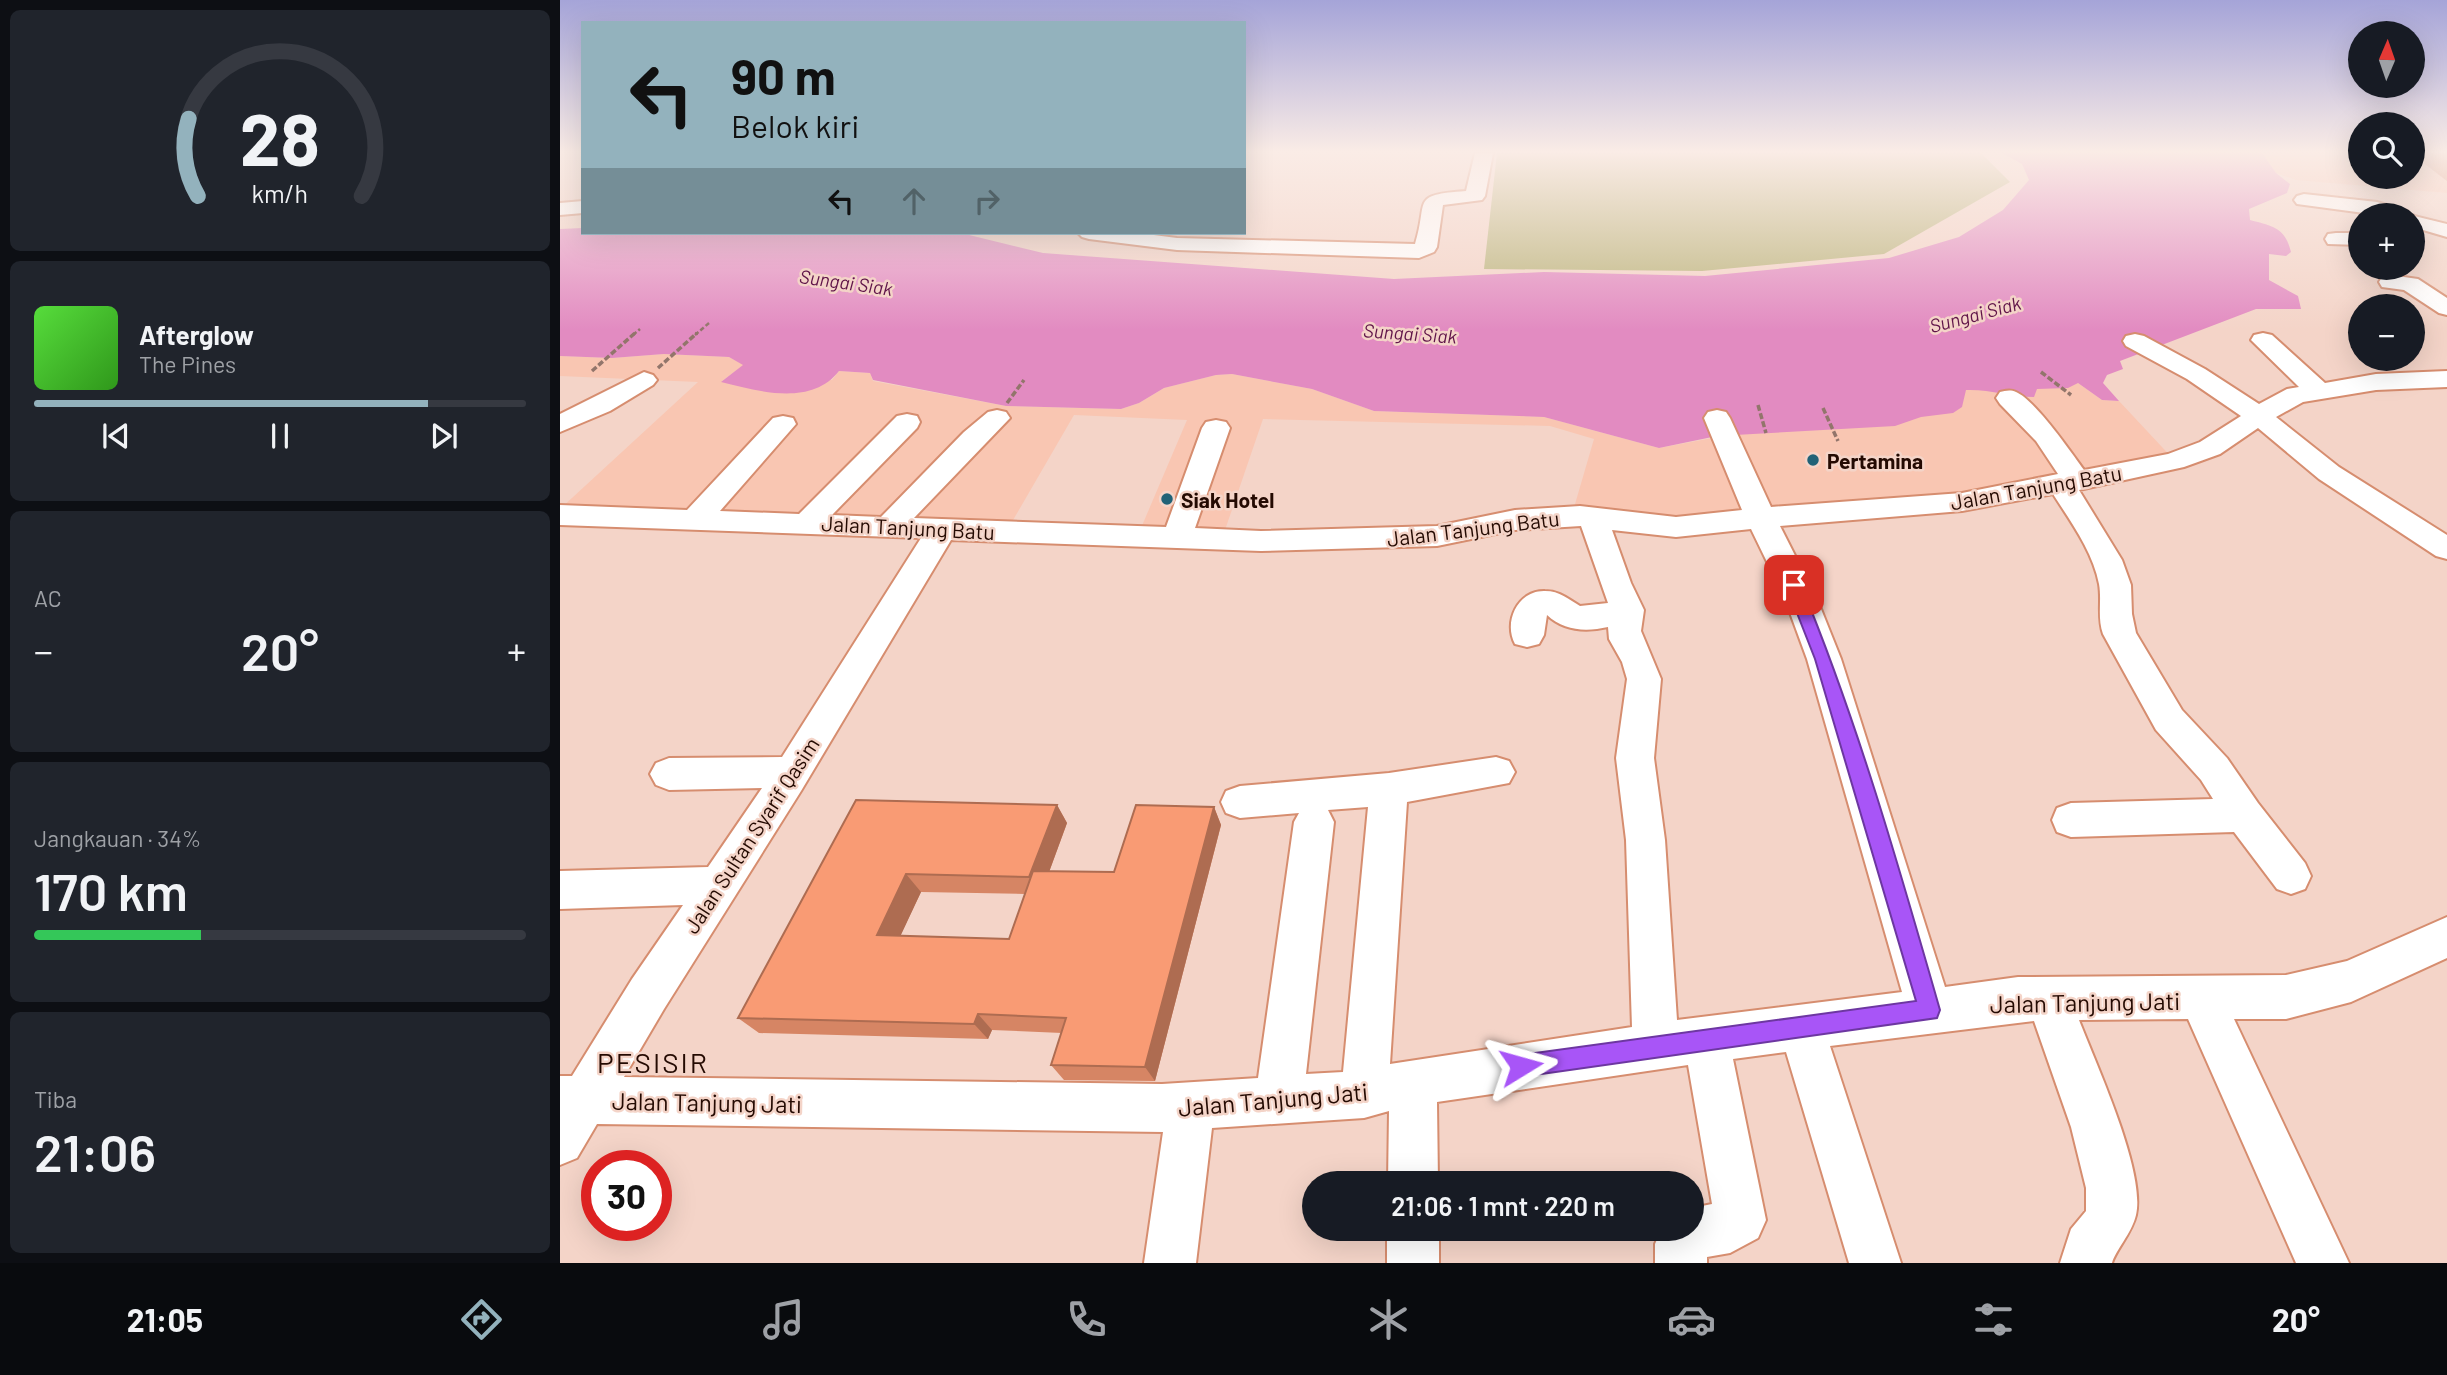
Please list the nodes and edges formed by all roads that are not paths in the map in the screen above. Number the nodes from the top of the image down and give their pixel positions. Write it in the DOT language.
graph roads {
  1 [pos="1431,212"];
  2 [pos="2425,224"];
  3 [pos="2447,232"];
  4 [pos="2425,234"];
  5 [pos="1105,235"];
  6 [pos="2336,239"];
  7 [pos="2348,239"];
  8 [pos="2390,282"];
  9 [pos="2447,308"];
  10 [pos="2135,341"];
  11 [pos="2263,341"];
  12 [pos="2447,379"];
  13 [pos="644,380"];
  14 [pos="2319,391"];
  15 [pos="2009,398"];
  16 [pos="2259,416"];
  17 [pos="997,418"];
  18 [pos="1717,418"];
  19 [pos="907,422"];
  20 [pos="560,424"];
  21 [pos="783,424"];
  22 [pos="1216,428"];
  23 [pos="2069,482"];
  24 [pos="560,515"];
  25 [pos="1593,517"];
  26 [pos="696,519"];
  27 [pos="1761,519"];
  28 [pos="808,522"];
  29 [pos="888,527"];
  30 [pos="942,530"];
  31 [pos="1177,538"];
  32 [pos="2447,549"];
  33 [pos="1628,610"];
  34 [pos="1527,635"];
  35 [pos="793,772"];
  36 [pos="1496,772"];
  37 [pos="669,774"];
  38 [pos="1389,789"];
  39 [pos="1240,802"];
  40 [pos="2244,815"];
  41 [pos="2071,820"];
  42 [pos="1314,822"];
  43 [pos="2291,876"];
  44 [pos="718,886"];
  45 [pos="560,890"];
  46 [pos="2447,937"];
  47 [pos="2049,999"];
  48 [pos="2202,1000"];
  49 [pos="1929,1010"];
  50 [pos="1801,1027"];
  51 [pos="1706,1039"];
  52 [pos="1656,1046"];
  53 [pos="1413,1082"];
  54 [pos="1364,1094"];
  55 [pos="573,1100"];
  56 [pos="1279,1100"];
  57 [pos="1191,1106"];
  58 [pos="560,1142"];
  59 [pos="1413,1171"];
  60 [pos="1413,1241"];
  61 [pos="1170,1263"];
  62 [pos="1413,1263"];
  63 [pos="1681,1263"];
  64 [pos="1875,1263"];
  65 [pos="2086,1263"];
  66 [pos="2323,1263"];
  1 -- 5 [label="street"];
  2 -- 3 [label="street"];
  3 -- 4 [label="street"];
  6 -- 7 [label="street"];
  8 -- 9 [label="street"];
  10 -- 16 [label="street"];
  11 -- 14 [label="street"];
  12 -- 14 [label="street, Jalan Tanjung Batu"];
  13 -- 20 [label="street"];
  14 -- 16 [label="street, Jalan Tanjung Batu"];
  15 -- 23 [label="street"];
  16 -- 23 [label="street, Jalan Tanjung Batu"];
  16 -- 32 [label="street"];
  17 -- 29 [label="street"];
  18 -- 27 [label="street"];
  19 -- 28 [label="street"];
  21 -- 26 [label="street"];
  22 -- 31 [label="street"];
  23 -- 27 [label="street, Jalan Tanjung Batu"];
  23 -- 40 [label="street"];
  24 -- 26 [label="street, Jalan Tanjung Batu"];
  25 -- 27 [label="street, Jalan Tanjung Batu"];
  25 -- 31 [label="street, Jalan Tanjung Batu"];
  25 -- 33 [label="street"];
  26 -- 28 [label="street, Jalan Tanjung Batu"];
  27 -- 49 [label="street"];
  28 -- 29 [label="street, Jalan Tanjung Batu"];
  29 -- 30 [label="street, Jalan Tanjung Batu"];
  30 -- 31 [label="street, Jalan Tanjung Batu"];
  30 -- 35 [label="street, Jalan Sultan Syarif Qasim"];
  33 -- 34 [label="street"];
  33 -- 52 [label="street"];
  35 -- 37 [label="street"];
  35 -- 44 [label="street, Jalan Sultan Syarif Qasim"];
  36 -- 38 [label="street"];
  38 -- 39 [label="street"];
  38 -- 54 [label="street"];
  40 -- 41 [label="street"];
  40 -- 43 [label="street"];
  42 -- 56 [label="street"];
  44 -- 45 [label="street"];
  44 -- 55 [label="street, Jalan Sultan Syarif Qasim"];
  46 -- 48 [label="street, Jalan Tanjung Jati"];
  47 -- 48 [label="street, Jalan Tanjung Jati"];
  47 -- 49 [label="street, Jalan Tanjung Jati"];
  47 -- 65 [label="street"];
  48 -- 66 [label="street"];
  49 -- 50 [label="street, Jalan Tanjung Jati"];
  50 -- 51 [label="street, Jalan Tanjung Jati"];
  50 -- 64 [label="street"];
  51 -- 52 [label="street, Jalan Tanjung Jati"];
  51 -- 63 [label="street"];
  52 -- 53 [label="street, Jalan Tanjung Jati"];
  53 -- 54 [label="street, Jalan Tanjung Jati"];
  53 -- 59 [label="street"];
  54 -- 56 [label="street, Jalan Tanjung Jati"];
  55 -- 57 [label="street, Jalan Tanjung Jati"];
  55 -- 58 [label="street, Jalan Sultan Syarif Qasim"];
  56 -- 57 [label="street, Jalan Tanjung Jati"];
  57 -- 61 [label="street"];
  60 -- 62 [label="street"];
}
